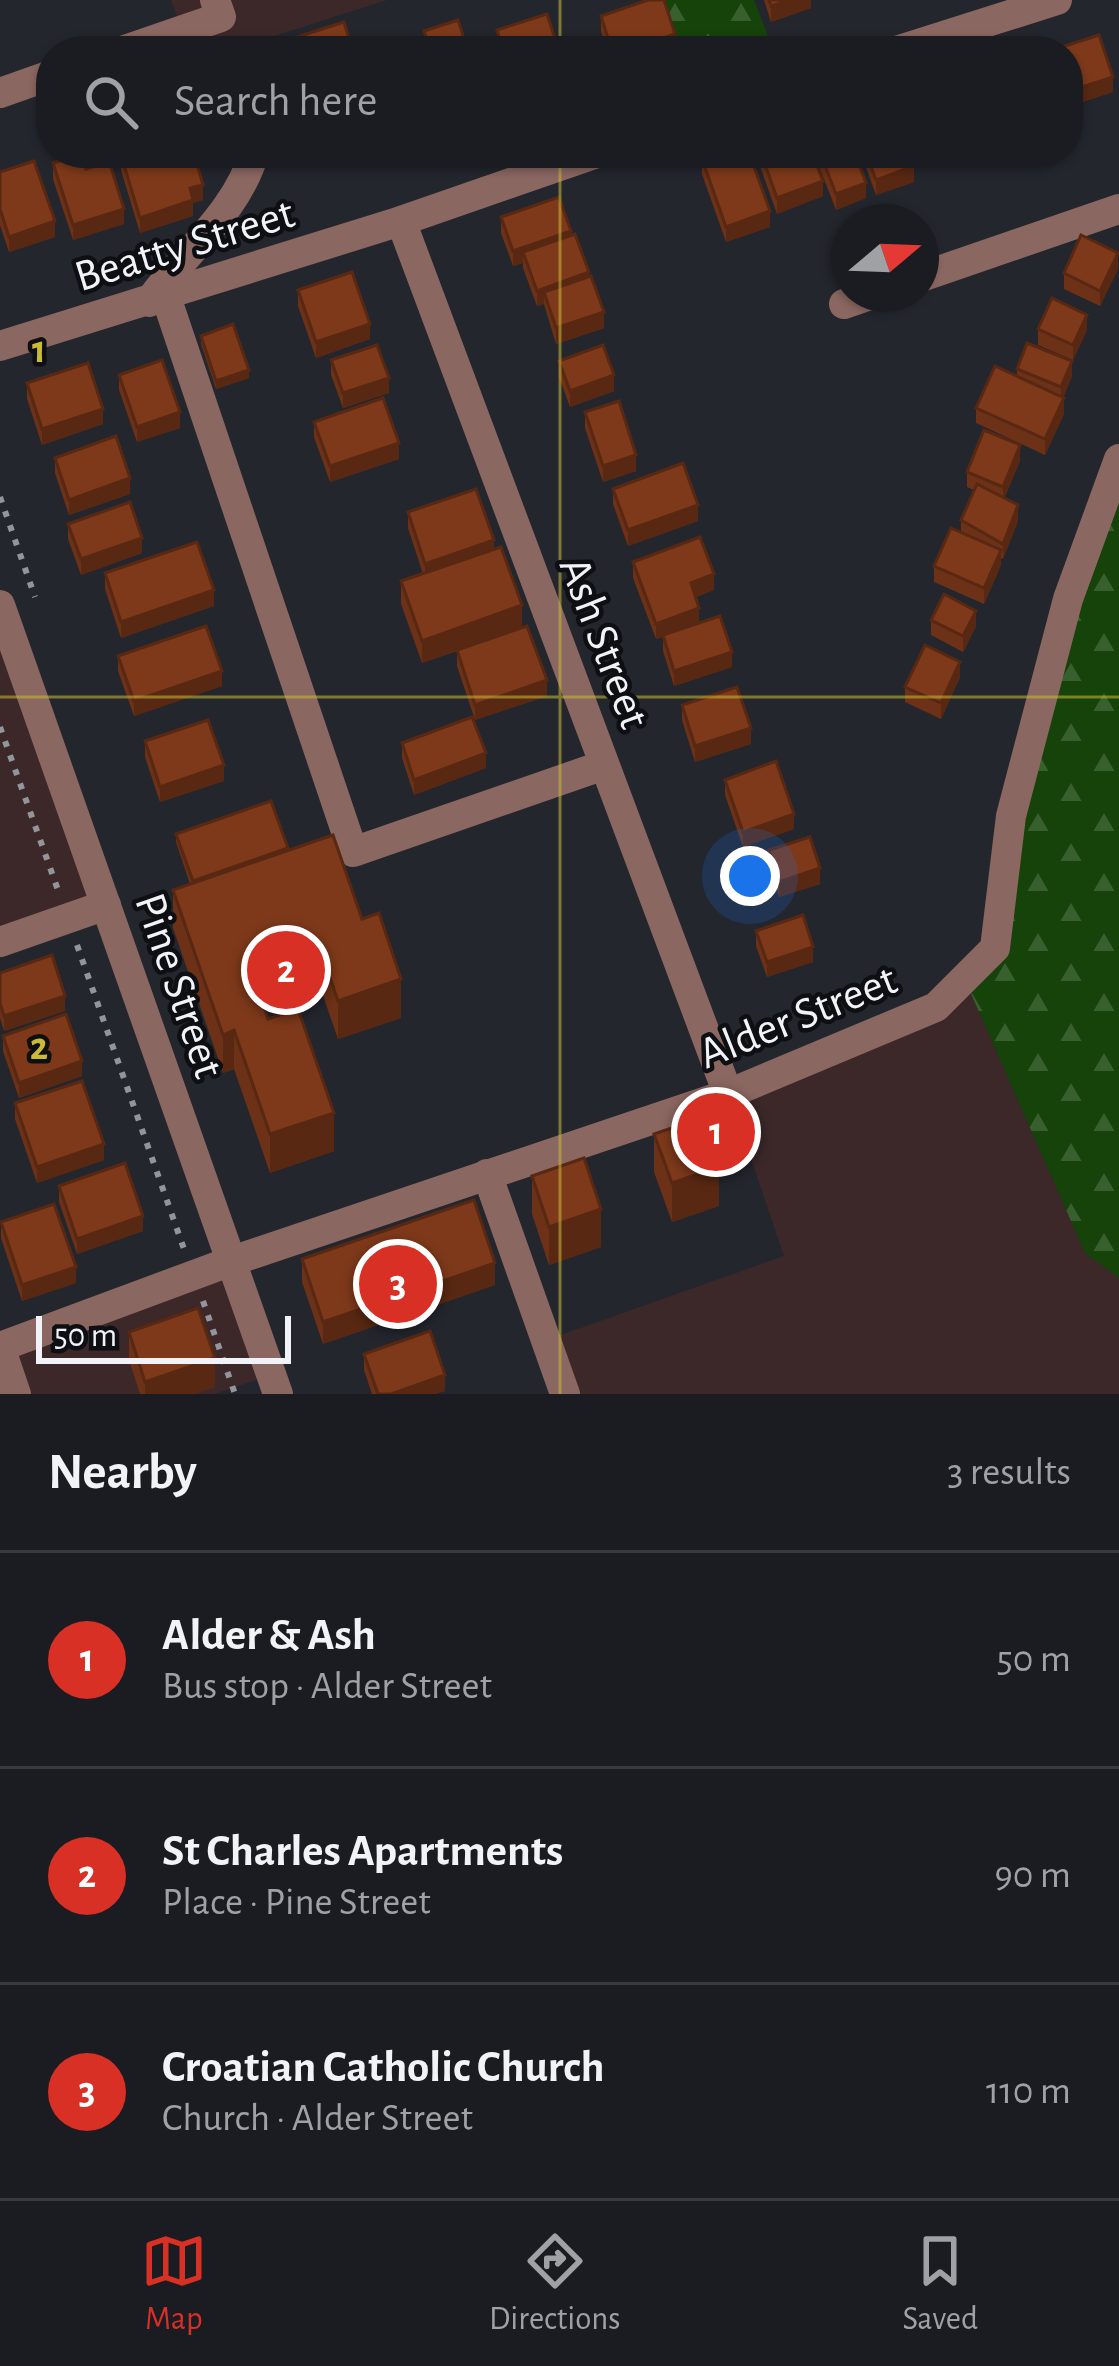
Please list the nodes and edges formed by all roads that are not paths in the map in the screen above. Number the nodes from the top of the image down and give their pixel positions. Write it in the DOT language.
graph roads {
  1 [pos="215,0"];
  2 [pos="1057,0"];
  3 [pos="166,36"];
  4 [pos="943,36"];
  5 [pos="36,80"];
  6 [pos="0,92"];
  7 [pos="248,168"];
  8 [pos="554,168"];
  9 [pos="1119,209"];
  10 [pos="401,221"];
  11 [pos="939,272"];
  12 [pos="157,300"];
  13 [pos="0,346"];
  14 [pos="1119,459"];
  15 [pos="0,605"];
  16 [pos="604,764"];
  17 [pos="106,905"];
  18 [pos="0,942"];
  19 [pos="728,1094"];
  20 [pos="487,1174"];
  21 [pos="229,1262"];
  22 [pos="0,1347"];
  23 [pos="16,1394"];
  24 [pos="278,1394"];
  25 [pos="566,1394"];
  1 -- 3 [label="street"];
  2 -- 4 [label="street"];
  5 -- 6 [label="street"];
  7 -- 12 [label="street"];
  8 -- 10 [label="street, Beatty Street"];
  9 -- 11 [label="street"];
  10 -- 12 [label="street, Beatty Street"];
  10 -- 16 [label="street, Ash Street"];
  12 -- 13 [label="street, Beatty Street"];
  12 -- 16 [label="street"];
  14 -- 19 [label="street, Alder Street"];
  15 -- 17 [label="street, Pine Street"];
  16 -- 19 [label="street, Ash Street"];
  17 -- 18 [label="street"];
  17 -- 21 [label="street, Pine Street"];
  19 -- 20 [label="street, Alder Street"];
  20 -- 21 [label="street, Alder Street"];
  20 -- 25 [label="street"];
  21 -- 22 [label="street, Alder Street"];
  21 -- 24 [label="street, Pine Street"];
  22 -- 23 [label="street"];
}
